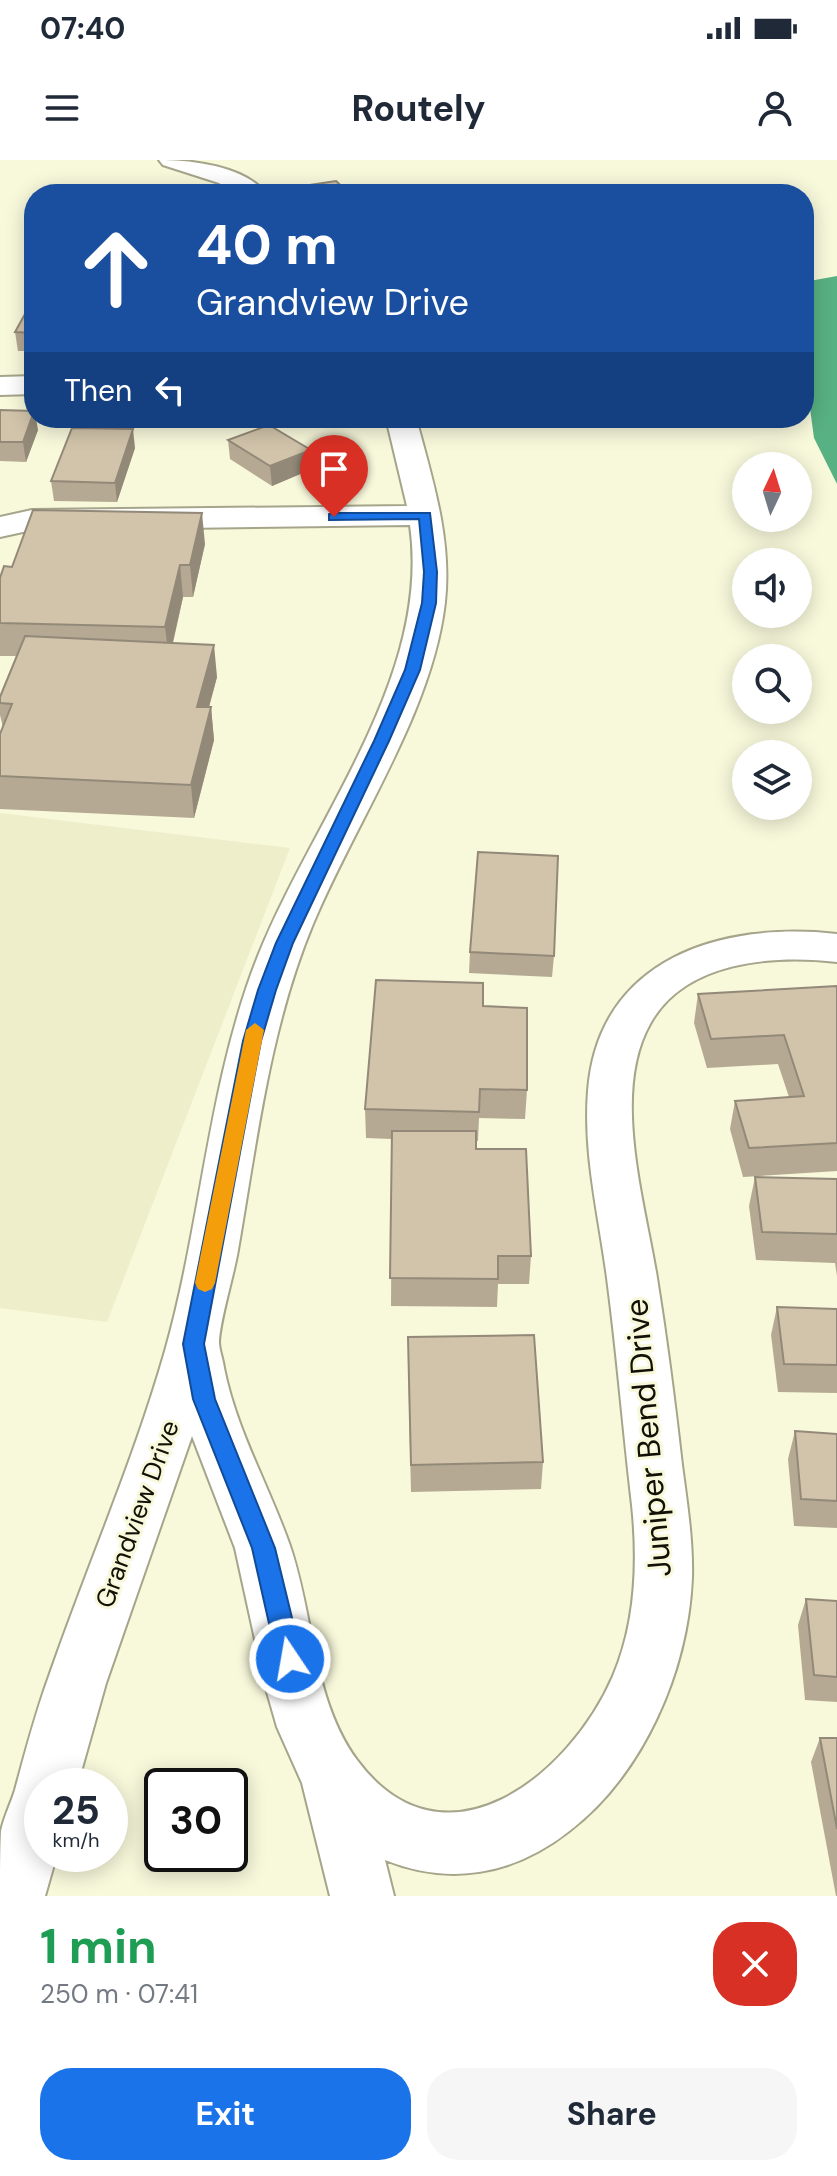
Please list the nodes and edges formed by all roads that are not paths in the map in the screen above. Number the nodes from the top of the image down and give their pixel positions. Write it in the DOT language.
graph roads {
  1 [pos="171,160"];
  2 [pos="237,184"];
  3 [pos="24,385"];
  4 [pos="0,386"];
  5 [pos="403,428"];
  6 [pos="425,515"];
  7 [pos="0,527"];
  8 [pos="837,948"];
  9 [pos="193,1344"];
  10 [pos="51,1768"];
  11 [pos="332,1778"];
  12 [pos="24,1859"];
  13 [pos="13,1896"];
  14 [pos="362,1896"];
  1 -- 2 [label="street"];
  3 -- 4 [label="street"];
  5 -- 6 [label="street, Grandview Drive"];
  6 -- 7 [label="street"];
  6 -- 9 [label="street, Grandview Drive"];
  8 -- 11 [label="street, Juniper Bend Drive"];
  9 -- 10 [label="street, Grandview Drive"];
  9 -- 11 [label="street"];
  11 -- 14 [label="street"];
  12 -- 13 [label="street"];
}
